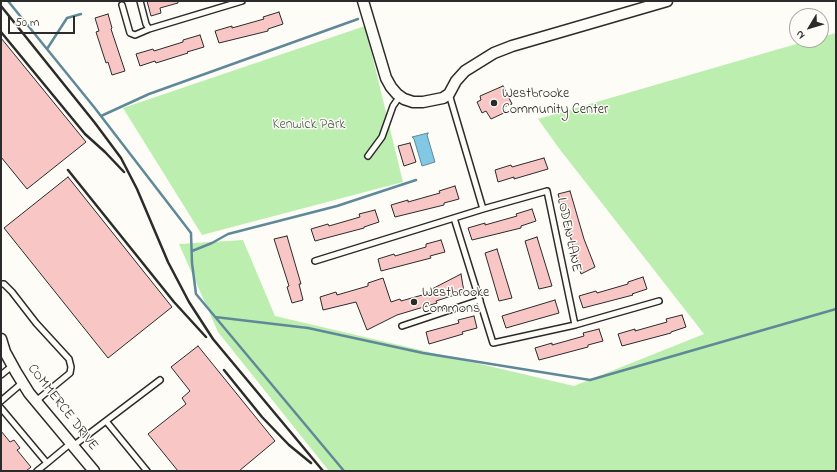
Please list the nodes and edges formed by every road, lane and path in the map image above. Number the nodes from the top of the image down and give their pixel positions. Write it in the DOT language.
graph roads {
  1 [pos="140,1"];
  2 [pos="242,1"];
  3 [pos="363,1"];
  4 [pos="667,1"];
  5 [pos="122,5"];
  6 [pos="149,28"];
  7 [pos="449,94"];
  8 [pos="400,96"];
  9 [pos="368,156"];
  10 [pos="483,209"];
  11 [pos="454,218"];
  12 [pos="315,261"];
  13 [pos="1,284"];
  14 [pos="480,300"];
  15 [pos="659,301"];
  16 [pos="575,325"];
  17 [pos="402,326"];
  18 [pos="1,341"];
  19 [pos="12,366"];
  20 [pos="1,375"];
  21 [pos="160,380"];
  22 [pos="22,383"];
  23 [pos="1,401"];
  24 [pos="36,401"];
  25 [pos="1,408"];
  26 [pos="106,421"];
  27 [pos="72,444"];
  28 [pos="47,463"];
  29 [pos="37,471"];
  30 [pos="94,471"];
  31 [pos="147,471"];
  1 -- 6 [label="lane"];
  2 -- 6 [label="lane"];
  3 -- 8 [label="street"];
  4 -- 7 [label="street"];
  5 -- 6 [label="lane"];
  7 -- 8 [label="street"];
  7 -- 10 [label="lane"];
  8 -- 9 [label="lane"];
  10 -- 11 [label="lane, LODEN LANE"];
  10 -- 16 [label="lane, LODEN LANE"];
  11 -- 12 [label="lane, LODEN LANE"];
  11 -- 14 [label="lane"];
  13 -- 24 [label="lane"];
  14 -- 16 [label="lane"];
  14 -- 17 [label="lane"];
  15 -- 16 [label="lane"];
  18 -- 19 [label="street, COMMERCE DRIVE"];
  19 -- 20 [label="lane"];
  19 -- 22 [label="street, COMMERCE DRIVE"];
  21 -- 26 [label="lane"];
  22 -- 23 [label="lane"];
  22 -- 24 [label="street, COMMERCE DRIVE"];
  24 -- 27 [label="street, COMMERCE DRIVE"];
  25 -- 28 [label="lane"];
  26 -- 27 [label="lane"];
  26 -- 31 [label="lane"];
  27 -- 28 [label="lane"];
  27 -- 30 [label="street, COMMERCE DRIVE"];
  28 -- 29 [label="lane"];
}
